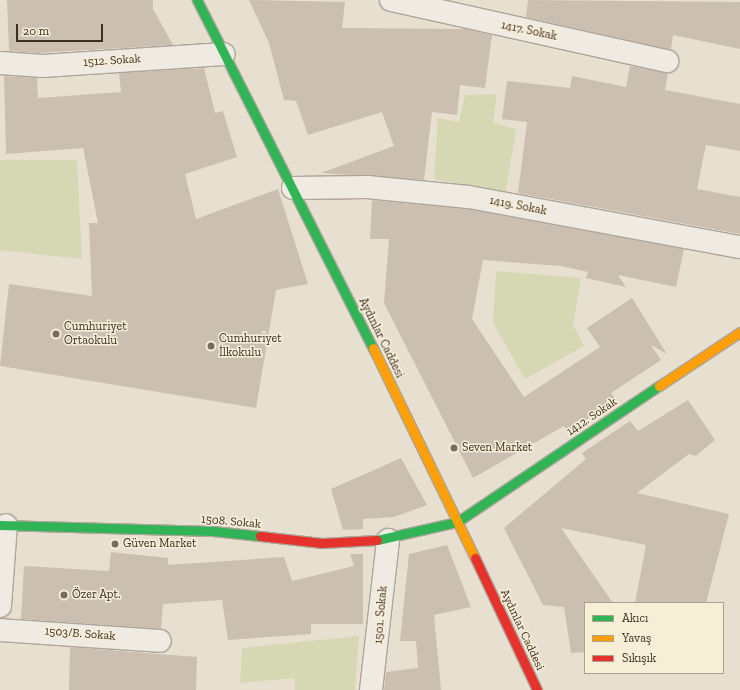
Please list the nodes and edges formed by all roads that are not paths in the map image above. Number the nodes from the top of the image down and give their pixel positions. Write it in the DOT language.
graph roads {
  1 [pos="197,0"];
  2 [pos="391,0"];
  3 [pos="224,54"];
  4 [pos="667,61"];
  5 [pos="0,63"];
  6 [pos="293,188"];
  7 [pos="740,247"];
  8 [pos="740,332"];
  9 [pos="457,522"];
  10 [pos="3,525"];
  11 [pos="388,540"];
  12 [pos="0,606"];
  13 [pos="0,630"];
  14 [pos="160,641"];
  15 [pos="371,690"];
  16 [pos="537,690"];
  1 -- 3 [label="street, Aydınlar Caddesi"];
  2 -- 4 [label="street, 1417. Sokak"];
  3 -- 5 [label="street, 1512. Sokak"];
  3 -- 6 [label="street, Aydınlar Caddesi"];
  6 -- 7 [label="street, 1419. Sokak"];
  6 -- 9 [label="street, Aydınlar Caddesi"];
  8 -- 9 [label="street, 1412. Sokak"];
  9 -- 11 [label="street, 1508. Sokak"];
  9 -- 16 [label="street, Aydınlar Caddesi"];
  10 -- 11 [label="street, 1508. Sokak"];
  10 -- 12 [label="street"];
  11 -- 15 [label="street, 1501. Sokak"];
  13 -- 14 [label="street, 1503/B. Sokak"];
}
